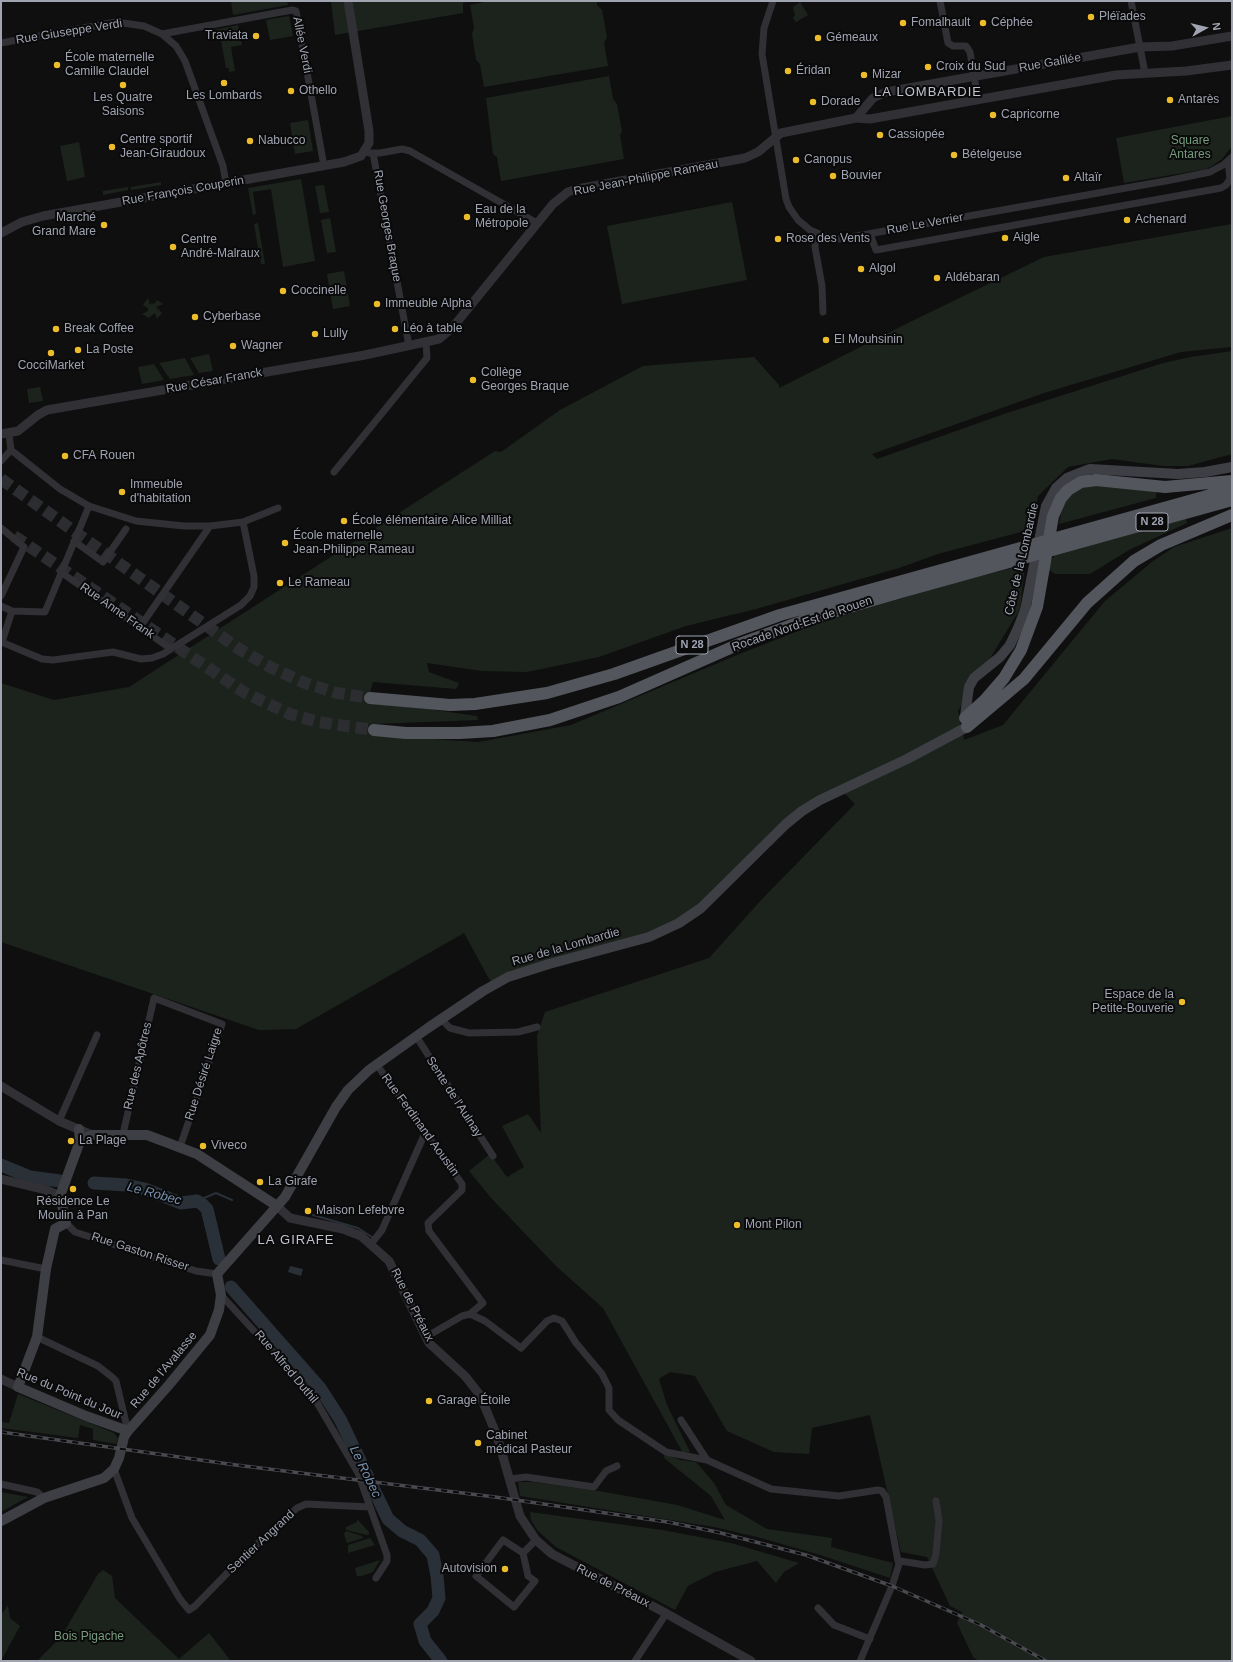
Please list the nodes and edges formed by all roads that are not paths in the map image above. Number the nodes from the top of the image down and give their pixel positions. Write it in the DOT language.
graph roads {
  1 [pos="348,1"];
  2 [pos="773,1"];
  3 [pos="940,1"];
  4 [pos="1131,1"];
  5 [pos="162,34"];
  6 [pos="1232,36"];
  7 [pos="1,43"];
  8 [pos="1140,48"];
  9 [pos="1232,65"];
  10 [pos="1145,73"];
  11 [pos="974,77"];
  12 [pos="978,100"];
  13 [pos="856,118"];
  14 [pos="776,136"];
  15 [pos="369,153"];
  16 [pos="1230,159"];
  17 [pos="324,166"];
  18 [pos="226,183"];
  19 [pos="537,223"];
  20 [pos="1,233"];
  21 [pos="816,234"];
  22 [pos="870,234"];
  23 [pos="823,312"];
  24 [pos="426,343"];
  25 [pos="409,346"];
  26 [pos="5,434"];
  27 [pos="11,450"];
  28 [pos="1,461"];
  29 [pos="1232,467"];
  30 [pos="334,472"];
  31 [pos="1232,482"];
  32 [pos="1232,489"];
  33 [pos="1232,500"];
  34 [pos="89,506"];
  35 [pos="278,508"];
  36 [pos="1232,515"];
  37 [pos="243,522"];
  38 [pos="210,526"];
  39 [pos="1,528"];
  40 [pos="126,529"];
  41 [pos="1073,539"];
  42 [pos="74,541"];
  43 [pos="1009,556"];
  44 [pos="62,573"];
  45 [pos="1,596"];
  46 [pos="1,606"];
  47 [pos="12,610"];
  48 [pos="140,627"];
  49 [pos="2,642"];
  50 [pos="171,649"];
  51 [pos="370,698"];
  52 [pos="966,723"];
  53 [pos="374,730"];
  54 [pos="154,998"];
  55 [pos="441,1019"];
  56 [pos="536,1027"];
  57 [pos="97,1035"];
  58 [pos="416,1036"];
  59 [pos="377,1065"];
  60 [pos="1,1086"];
  61 [pos="59,1121"];
  62 [pos="79,1129"];
  63 [pos="425,1133"];
  64 [pos="123,1134"];
  65 [pos="92,1135"];
  66 [pos="80,1141"];
  67 [pos="180,1147"];
  68 [pos="493,1156"];
  69 [pos="1,1179"];
  70 [pos="60,1196"];
  71 [pos="277,1206"];
  72 [pos="66,1223"];
  73 [pos="371,1244"];
  74 [pos="1,1260"];
  75 [pos="46,1268"];
  76 [pos="217,1274"];
  77 [pos="221,1295"];
  78 [pos="470,1314"];
  79 [pos="37,1337"];
  80 [pos="426,1337"];
  81 [pos="1,1379"];
  82 [pos="18,1387"];
  83 [pos="681,1420"];
  84 [pos="128,1431"];
  85 [pos="707,1460"];
  86 [pos="617,1466"];
  87 [pos="114,1469"];
  88 [pos="510,1479"];
  89 [pos="1,1484"];
  90 [pos="44,1498"];
  91 [pos="936,1502"];
  92 [pos="370,1507"];
  93 [pos="1,1521"];
  94 [pos="536,1540"];
  95 [pos="523,1554"];
  96 [pos="900,1561"];
  97 [pos="376,1578"];
  98 [pos="818,1608"];
  99 [pos="666,1614"];
  100 [pos="870,1639"];
  101 [pos="635,1661"];
  102 [pos="751,1661"];
  103 [pos="860,1661"];
  1 -- 15 [label="street"];
  2 -- 14 [label="street, Rue Le Verrier"];
  3 -- 11 [label="street"];
  4 -- 8 [label="street"];
  5 -- 7 [label="street, Rue Giuseppe Verdi"];
  5 -- 17 [label="street, Allée Verdi"];
  5 -- 18 [label="street, Rue Giuseppe Verdi"];
  6 -- 8 [label="street, Rue Galilée"];
  8 -- 10 [label="street"];
  8 -- 11 [label="street, Rue Galilée"];
  9 -- 10 [label="street, Rue Galilée"];
  10 -- 12 [label="street, Rue Galilée"];
  11 -- 12 [label="street"];
  11 -- 13 [label="street, Rue Galilée"];
  12 -- 13 [label="street, Rue Galilée"];
  13 -- 14 [label="street, Rue Galilée"];
  14 -- 19 [label="street, Rue Jean-Philippe Rameau"];
  14 -- 21 [label="street, Rue Le Verrier"];
  15 -- 17 [label="street, Rue François Couperin"];
  15 -- 19 [label="street, Rue François Couperin"];
  15 -- 25 [label="street, Rue Georges Braque"];
  16 -- 22 [label="street, Rue Le Verrier"];
  16 -- 22 [label="street"];
  17 -- 18 [label="street, Rue François Couperin"];
  18 -- 20 [label="street, Rue François Couperin"];
  19 -- 24 [label="street, Rue Jean-Philippe Rameau"];
  21 -- 22 [label="street, Rue Le Verrier"];
  21 -- 23 [label="street"];
  24 -- 25 [label="street, Rue César Franck"];
  24 -- 30 [label="street"];
  25 -- 26 [label="street, Rue César Franck"];
  26 -- 27 [label="street"];
  27 -- 28 [label="street"];
  27 -- 34 [label="street"];
  29 -- 52 [label="main road, Côte de la Lombardie"];
  31 -- 52 [label="highway"];
  32 -- 41 [label="highway, Rocade Nord-Est de Rouen / N 28"];
  33 -- 41 [label="highway, Rocade Nord-Est de Rouen / N 28"];
  34 -- 38 [label="street"];
  34 -- 42 [label="street"];
  35 -- 37 [label="street"];
  36 -- 52 [label="highway"];
  37 -- 38 [label="street"];
  37 -- 50 [label="street"];
  38 -- 48 [label="street"];
  39 -- 45 [label="street"];
  40 -- 42 [label="street"];
  41 -- 43 [label="highway, Rocade Nord-Est de Rouen / N 28"];
  42 -- 44 [label="street"];
  43 -- 51 [label="highway, Rocade Nord-Est de Rouen / N 28"];
  43 -- 53 [label="highway, Rocade Nord-Est de Rouen / N 28"];
  44 -- 47 [label="street"];
  44 -- 48 [label="street, Rue Anne Frank"];
  46 -- 47 [label="street"];
  47 -- 49 [label="street"];
  48 -- 50 [label="street, Rue Anne Frank"];
  49 -- 50 [label="street"];
  52 -- 55 [label="main road, Rue de la Lombardie"];
  54 -- 64 [label="street, Rue des Apôtres"];
  54 -- 67 [label="street, Rue Désiré Laigre"];
  55 -- 56 [label="street"];
  55 -- 58 [label="main road, Rue de la Lombardie"];
  57 -- 61 [label="street"];
  58 -- 59 [label="main road, Rue de la Lombardie"];
  58 -- 68 [label="street, Sente de l'Aulnay"];
  59 -- 63 [label="street, Rue Ferdinand Aoustin"];
  59 -- 71 [label="main road, Rue de la Lombardie"];
  60 -- 61 [label="street"];
  61 -- 62 [label="street"];
  62 -- 65 [label="street"];
  62 -- 66 [label="main road"];
  63 -- 73 [label="street"];
  63 -- 78 [label="street, Rue Ferdinand Aoustin"];
  64 -- 65 [label="main road"];
  64 -- 67 [label="main road"];
  65 -- 66 [label="main road"];
  66 -- 70 [label="main road"];
  67 -- 71 [label="main road"];
  69 -- 70 [label="street"];
  70 -- 72 [label="main road"];
  71 -- 73 [label="street, Rue de Préaux"];
  71 -- 76 [label="main road, Rue de la Lombardie"];
  72 -- 75 [label="main road"];
  72 -- 76 [label="street, Rue Gaston Risser"];
  73 -- 80 [label="street, Rue de Préaux"];
  74 -- 75 [label="street"];
  75 -- 79 [label="main road"];
  76 -- 77 [label="main road, Rue de l'Avalasse"];
  77 -- 84 [label="main road, Rue de l'Avalasse"];
  77 -- 92 [label="street, Rue Alfred Duthil"];
  78 -- 80 [label="street"];
  78 -- 85 [label="street"];
  79 -- 82 [label="main road"];
  79 -- 84 [label="street"];
  80 -- 88 [label="street, Rue de Préaux"];
  81 -- 82 [label="street, Rue du Point du Jour"];
  82 -- 84 [label="main road, Rue du Point du Jour"];
  83 -- 85 [label="street"];
  84 -- 87 [label="main road"];
  85 -- 96 [label="street"];
  86 -- 88 [label="street"];
  87 -- 90 [label="main road"];
  87 -- 92 [label="street, Sentier Angrand"];
  88 -- 94 [label="street, Rue de Préaux"];
  89 -- 90 [label="street"];
  90 -- 93 [label="main road"];
  91 -- 96 [label="street"];
  92 -- 97 [label="street, Rue Alfred Duthil"];
  94 -- 95 [label="street"];
  94 -- 99 [label="street, Rue de Préaux"];
  95 -- 95 [label="street"];
  96 -- 100 [label="street"];
  98 -- 100 [label="street"];
  99 -- 101 [label="street"];
  99 -- 102 [label="street, Rue de Préaux"];
  100 -- 103 [label="street"];
}
